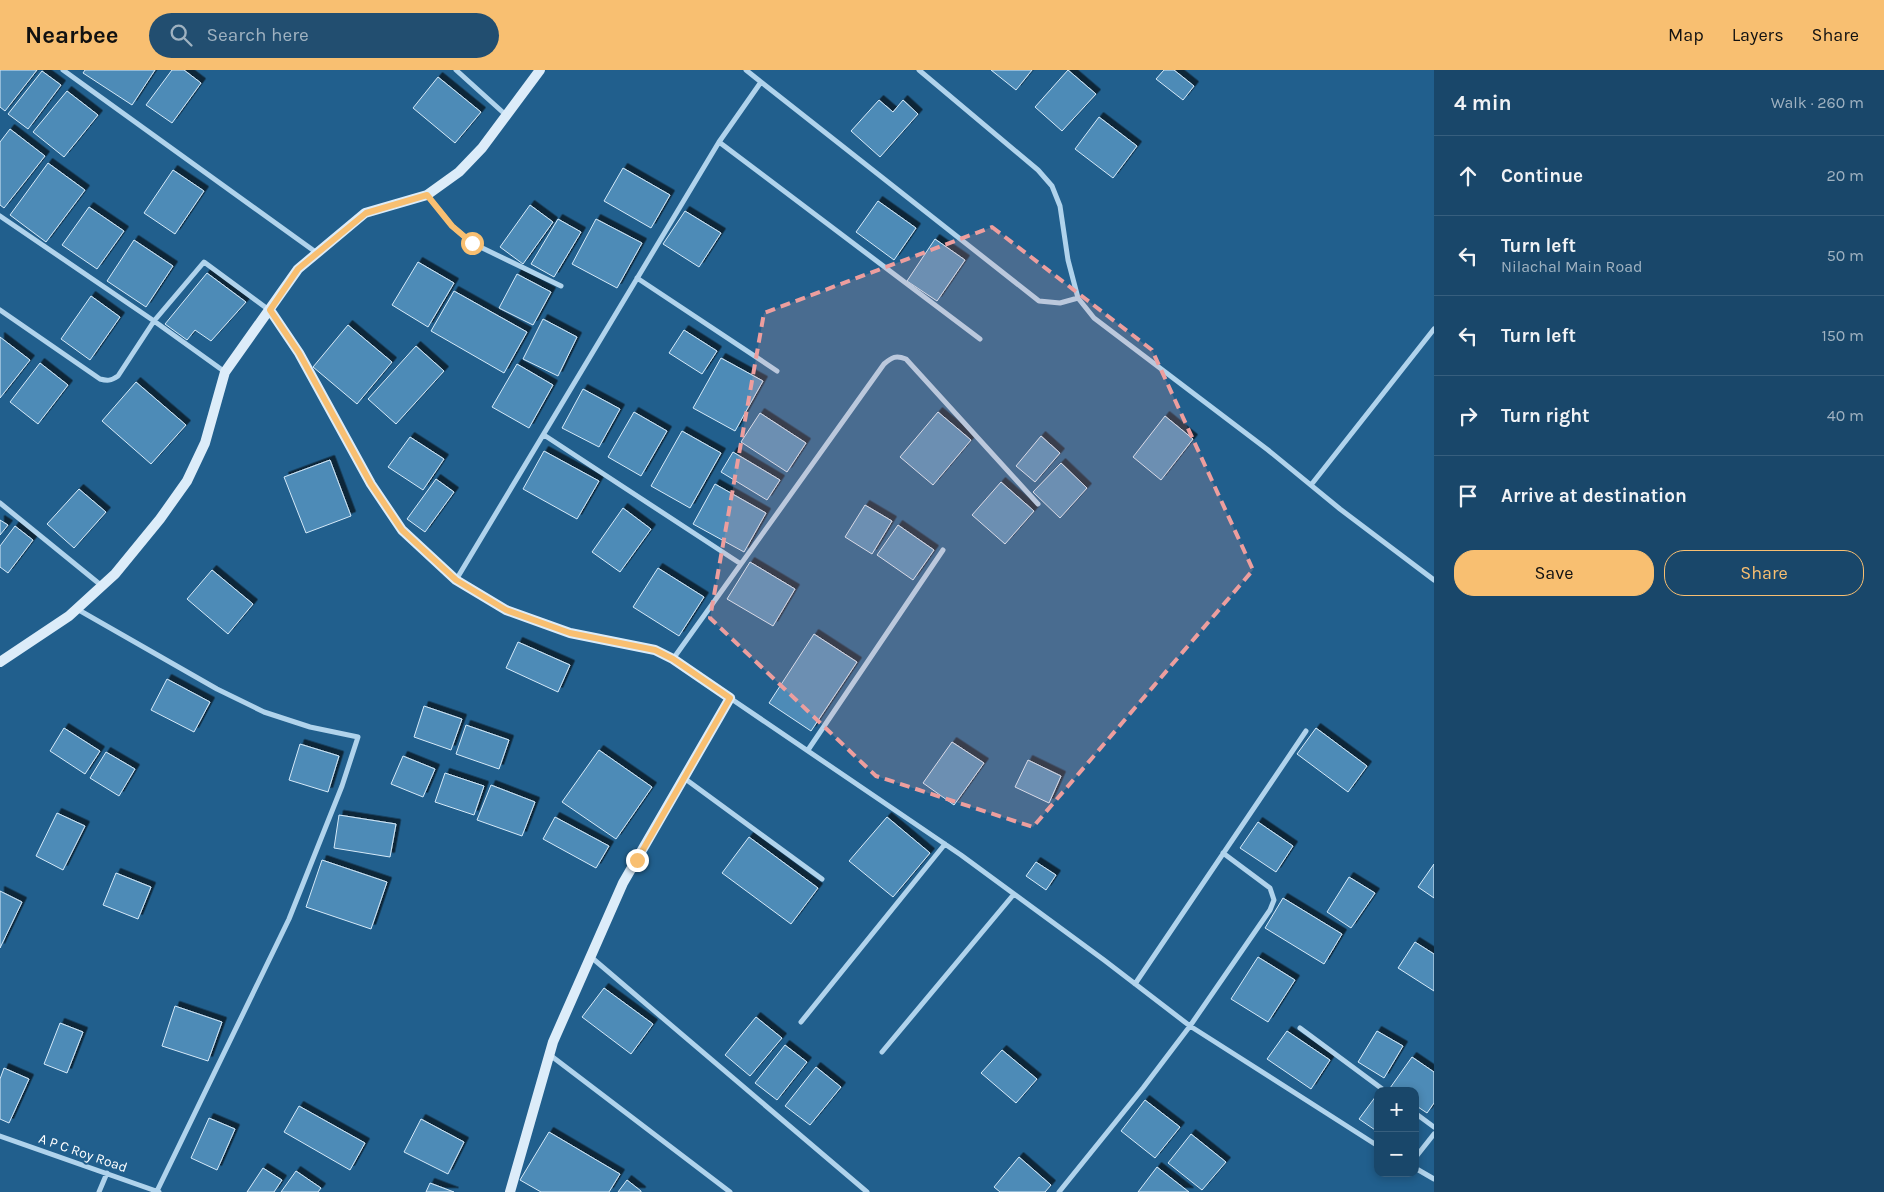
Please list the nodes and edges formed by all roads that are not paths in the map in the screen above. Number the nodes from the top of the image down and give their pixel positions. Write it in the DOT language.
graph roads {
  1 [pos="63,70"];
  2 [pos="456,70"];
  3 [pos="540,70"];
  4 [pos="746,70"];
  5 [pos="919,70"];
  6 [pos="761,82"];
  7 [pos="507,116"];
  8 [pos="719,142"];
  9 [pos="427,195"];
  10 [pos="0,216"];
  11 [pos="317,253"];
  12 [pos="637,278"];
  13 [pos="560,286"];
  14 [pos="1078,298"];
  15 [pos="0,310"];
  16 [pos="270,310"];
  17 [pos="154,320"];
  18 [pos="1434,330"];
  19 [pos="980,339"];
  20 [pos="777,371"];
  21 [pos="225,372"];
  22 [pos="544,435"];
  23 [pos="1311,485"];
  24 [pos="0,503"];
  25 [pos="1038,504"];
  26 [pos="943,550"];
  27 [pos="741,564"];
  28 [pos="456,580"];
  29 [pos="1434,580"];
  30 [pos="102,586"];
  31 [pos="77,609"];
  32 [pos="673,659"];
  33 [pos="0,662"];
  34 [pos="730,698"];
  35 [pos="1306,731"];
  36 [pos="808,750"];
  37 [pos="684,778"];
  38 [pos="945,844"];
  39 [pos="1224,853"];
  40 [pos="822,879"];
  41 [pos="1014,894"];
  42 [pos="591,957"];
  43 [pos="1135,984"];
  44 [pos="800,1022"];
  45 [pos="1190,1026"];
  46 [pos="1300,1028"];
  47 [pos="882,1052"];
  48 [pos="550,1054"];
  49 [pos="1380,1087"];
  50 [pos="1419,1116"];
  51 [pos="1434,1127"];
  52 [pos="1434,1134"];
  53 [pos="0,1136"];
  54 [pos="1374,1143"];
  55 [pos="1419,1153"];
  56 [pos="1419,1170"];
  57 [pos="107,1173"];
  58 [pos="1434,1179"];
  59 [pos="99,1192"];
  60 [pos="158,1192"];
  61 [pos="510,1192"];
  62 [pos="730,1192"];
  63 [pos="867,1192"];
  64 [pos="1059,1192"];
  1 -- 11 [label="street"];
  2 -- 7 [label="street"];
  3 -- 7 [label="street"];
  4 -- 6 [label="street"];
  5 -- 14 [label="street"];
  6 -- 8 [label="street"];
  6 -- 14 [label="street"];
  7 -- 9 [label="street"];
  8 -- 12 [label="street"];
  8 -- 19 [label="street"];
  9 -- 11 [label="street"];
  9 -- 13 [label="street"];
  10 -- 17 [label="street"];
  11 -- 16 [label="street"];
  12 -- 20 [label="street"];
  12 -- 22 [label="street"];
  14 -- 23 [label="street"];
  15 -- 17 [label="street"];
  16 -- 17 [label="street"];
  16 -- 21 [label="street"];
  16 -- 28 [label="street"];
  17 -- 21 [label="street"];
  18 -- 23 [label="street"];
  21 -- 30 [label="street"];
  22 -- 27 [label="street"];
  22 -- 28 [label="street"];
  23 -- 29 [label="street"];
  24 -- 30 [label="street"];
  25 -- 27 [label="street"];
  26 -- 36 [label="street"];
  27 -- 32 [label="street"];
  28 -- 32 [label="street"];
  30 -- 31 [label="street"];
  31 -- 33 [label="street"];
  31 -- 60 [label="street"];
  32 -- 34 [label="street"];
  34 -- 36 [label="street"];
  34 -- 37 [label="street"];
  35 -- 39 [label="street"];
  36 -- 38 [label="street"];
  37 -- 40 [label="street"];
  37 -- 42 [label="street"];
  38 -- 41 [label="street"];
  38 -- 44 [label="street"];
  39 -- 43 [label="street"];
  39 -- 45 [label="street"];
  41 -- 43 [label="street"];
  41 -- 47 [label="street"];
  42 -- 48 [label="street"];
  42 -- 63 [label="street"];
  43 -- 45 [label="street"];
  45 -- 54 [label="street"];
  45 -- 64 [label="street"];
  46 -- 49 [label="street"];
  48 -- 61 [label="street"];
  48 -- 62 [label="street"];
  50 -- 51 [label="street"];
  52 -- 55 [label="street"];
  53 -- 57 [label="street, A P C Roy Road"];
  56 -- 58 [label="street"];
  57 -- 59 [label="street"];
  57 -- 60 [label="street, A P C Roy Road"];
}
